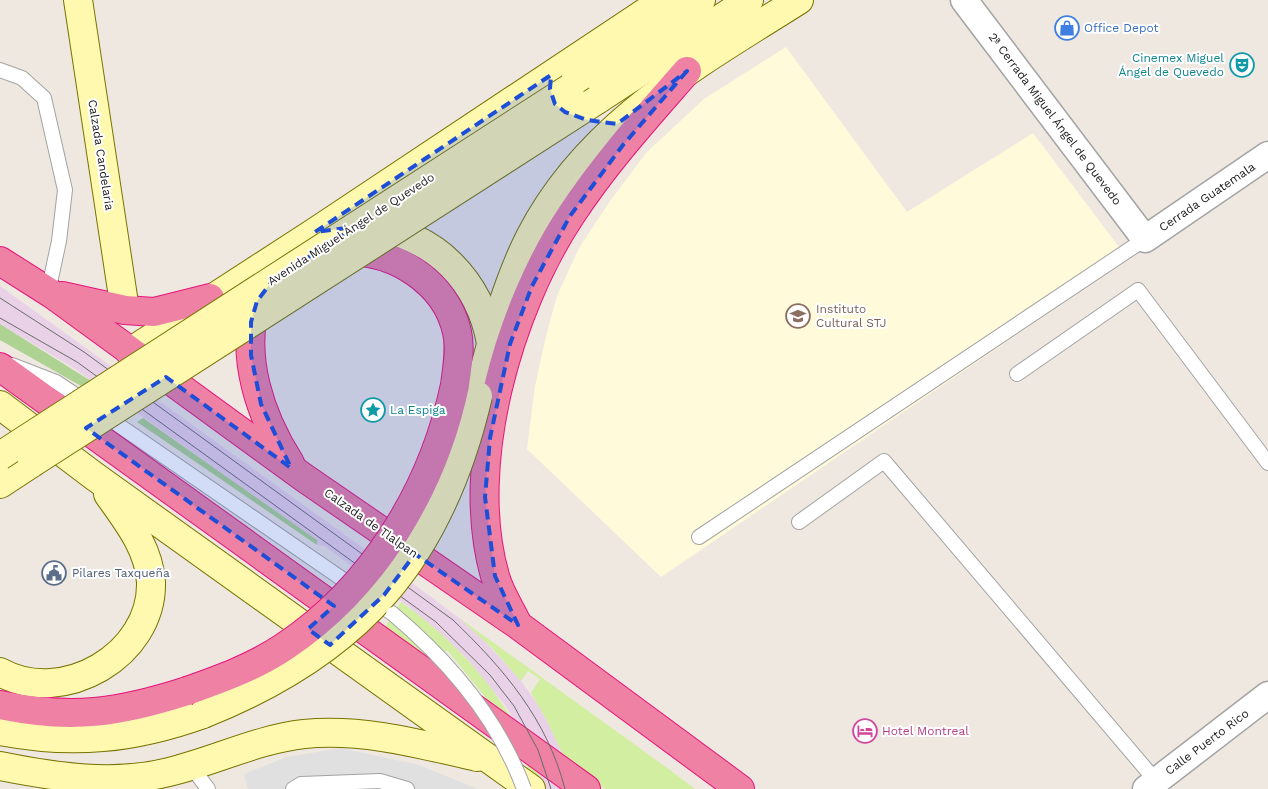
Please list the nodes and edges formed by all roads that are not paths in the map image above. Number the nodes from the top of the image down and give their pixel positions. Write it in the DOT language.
graph roads {
  1 [pos="78,0"];
  2 [pos="664,0"];
  3 [pos="701,0"];
  4 [pos="749,0"];
  5 [pos="798,0"];
  6 [pos="964,0"];
  7 [pos="0,70"];
  8 [pos="687,71"];
  9 [pos="561,82"];
  10 [pos="617,124"];
  11 [pos="1268,155"];
  12 [pos="315,232"];
  13 [pos="1146,239"];
  14 [pos="0,261"];
  15 [pos="50,293"];
  16 [pos="210,298"];
  17 [pos="125,310"];
  18 [pos="491,343"];
  19 [pos="130,352"];
  20 [pos="0,360"];
  21 [pos="0,367"];
  22 [pos="1017,374"];
  23 [pos="467,391"];
  24 [pos="2,409"];
  25 [pos="0,456"];
  26 [pos="1268,463"];
  27 [pos="94,476"];
  28 [pos="303,477"];
  29 [pos="0,484"];
  30 [pos="800,522"];
  31 [pos="699,537"];
  32 [pos="518,625"];
  33 [pos="0,672"];
  34 [pos="1268,695"];
  35 [pos="0,705"];
  36 [pos="0,731"];
  37 [pos="489,760"];
  38 [pos="0,766"];
  39 [pos="191,766"];
  40 [pos="65,783"];
  41 [pos="1151,785"];
  42 [pos="208,789"];
  43 [pos="293,789"];
  44 [pos="407,789"];
  45 [pos="524,789"];
  46 [pos="531,789"];
  47 [pos="586,789"];
  48 [pos="740,789"];
  1 -- 17 [label="main road, Calzada Candelaria"];
  2 -- 9 [label="main road, Avenida Miguel Ángel de Quevedo"];
  3 -- 9 [label="main road, Avenida Miguel Ángel de Quevedo"];
  4 -- 29 [label="main road, bridge"];
  5 -- 8 [label="main road"];
  6 -- 13 [label="street, 2ª Cerrada Miguel Ángel de Quevedo"];
  7 -- 15 [label="lane"];
  8 -- 10 [label="main road"];
  8 -- 32 [label="highway"];
  9 -- 10 [label="main road"];
  9 -- 12 [label="main road, Avenida Miguel Ángel de Quevedo"];
  9 -- 25 [label="main road, Avenida Miguel Ángel de Quevedo, bridge"];
  10 -- 18 [label="main road"];
  11 -- 13 [label="street, Cerrada Guatemala"];
  12 -- 16 [label="main road, Avenida Miguel Ángel de Quevedo"];
  12 -- 18 [label="main road"];
  13 -- 31 [label="lane"];
  14 -- 15 [label="highway, Calzada de Tlalpan"];
  15 -- 17 [label="highway"];
  15 -- 19 [label="highway, Calzada de Tlalpan"];
  16 -- 17 [label="highway"];
  16 -- 19 [label="main road, Avenida Miguel Ángel de Quevedo"];
  18 -- 23 [label="main road"];
  19 -- 28 [label="highway, Calzada de Tlalpan"];
  20 -- 45 [label="lane, bridge"];
  21 -- 47 [label="highway"];
  22 -- 26 [label="lane"];
  23 -- 28 [label="highway"];
  23 -- 35 [label="highway, bridge"];
  23 -- 36 [label="main road, bridge"];
  24 -- 27 [label="main road"];
  27 -- 33 [label="main road"];
  27 -- 37 [label="main road"];
  28 -- 32 [label="highway, Calzada de Tlalpan"];
  30 -- 41 [label="lane"];
  32 -- 48 [label="highway, Calzada de Tlalpan"];
  34 -- 41 [label="street, Calle Puerto Rico"];
  37 -- 39 [label="main road"];
  37 -- 46 [label="main road"];
  38 -- 40 [label="main road"];
  39 -- 40 [label="main road"];
  39 -- 42 [label="lane"];
  43 -- 44 [label="lane"];
}
